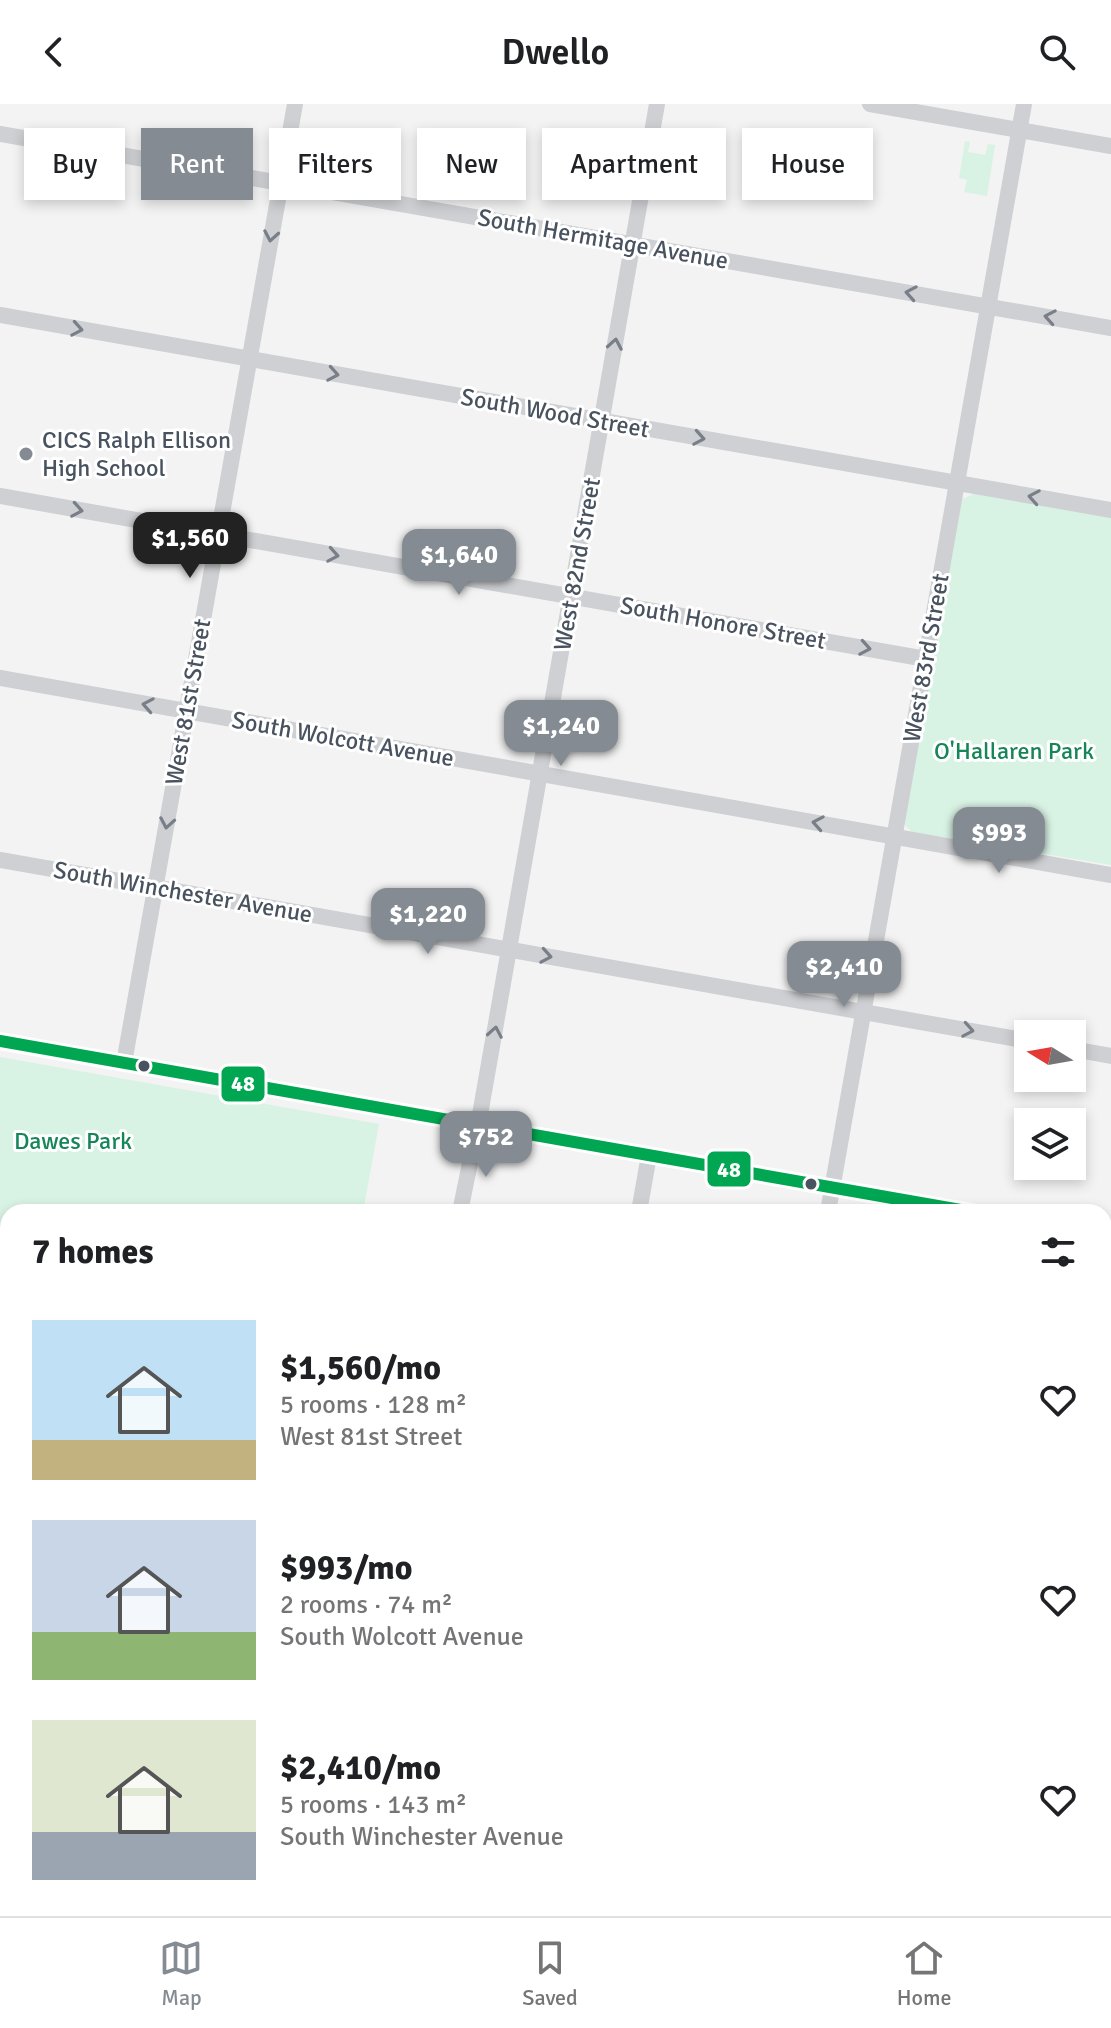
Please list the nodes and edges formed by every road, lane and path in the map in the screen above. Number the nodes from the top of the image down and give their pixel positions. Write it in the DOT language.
graph roads {
  1 [pos="295,104"];
  2 [pos="657,104"];
  3 [pos="870,104"];
  4 [pos="1024,104"];
  5 [pos="291,128"];
  6 [pos="1019,130"];
  7 [pos="0,134"];
  8 [pos="1111,146"];
  9 [pos="269,181"];
  10 [pos="278,200"];
  11 [pos="379,200"];
  12 [pos="633,244"];
  13 [pos="988,306"];
  14 [pos="0,315"];
  15 [pos="1111,328"];
  16 [pos="249,359"];
  17 [pos="602,421"];
  18 [pos="957,483"];
  19 [pos="0,496"];
  20 [pos="1111,510"];
  21 [pos="218,535"];
  22 [pos="571,597"];
  23 [pos="926,659"];
  24 [pos="0,678"];
  25 [pos="187,711"];
  26 [pos="540,774"];
  27 [pos="894,837"];
  28 [pos="0,860"];
  29 [pos="1111,875"];
  30 [pos="155,887"];
  31 [pos="509,950"];
  32 [pos="863,1012"];
  33 [pos="1014,1039"];
  34 [pos="0,1041"];
  35 [pos="1086,1052"];
  36 [pos="1111,1056"];
  37 [pos="124,1063"];
  38 [pos="475,1125"];
  39 [pos="649,1155"];
  40 [pos="832,1187"];
  41 [pos="461,1204"];
  42 [pos="640,1204"];
  43 [pos="829,1204"];
  44 [pos="927,1204"];
  1 -- 5 [label="street, West 81st Street"];
  2 -- 12 [label="street, West 82nd Street"];
  3 -- 6 [label="street"];
  4 -- 6 [label="street, West 83rd Street"];
  6 -- 8 [label="street"];
  6 -- 13 [label="street, West 83rd Street"];
  7 -- 9 [label="street, South Hermitage Avenue"];
  10 -- 16 [label="street, West 81st Street, one-way"];
  11 -- 12 [label="street, South Hermitage Avenue"];
  13 -- 12 [label="street, South Hermitage Avenue, one-way"];
  17 -- 12 [label="street, West 82nd Street, one-way"];
  15 -- 13 [label="street, South Hermitage Avenue, one-way"];
  13 -- 18 [label="street, West 83rd Street"];
  14 -- 16 [label="street, South Wood Street, one-way"];
  16 -- 17 [label="street, South Wood Street, one-way"];
  16 -- 21 [label="street, West 81st Street"];
  17 -- 18 [label="street, South Wood Street, one-way"];
  17 -- 22 [label="street, West 82nd Street"];
  20 -- 18 [label="street, South Wood Street, one-way"];
  18 -- 23 [label="street, West 83rd Street"];
  19 -- 21 [label="street, South Honore Street, one-way"];
  21 -- 22 [label="street, South Honore Street, one-way"];
  21 -- 25 [label="street, West 81st Street"];
  22 -- 23 [label="street, South Honore Street, one-way"];
  22 -- 26 [label="street, West 82nd Street"];
  23 -- 27 [label="street, West 83rd Street"];
  25 -- 24 [label="street, South Wolcott Avenue, one-way"];
  25 -- 26 [label="street, South Wolcott Avenue"];
  25 -- 30 [label="street, West 81st Street, one-way"];
  27 -- 26 [label="street, South Wolcott Avenue, one-way"];
  26 -- 31 [label="street, West 82nd Street"];
  27 -- 29 [label="street, South Wolcott Avenue"];
  27 -- 32 [label="street, West 83rd Street"];
  28 -- 30 [label="street, South Winchester Avenue"];
  30 -- 31 [label="street, South Winchester Avenue"];
  30 -- 37 [label="street, West 81st Street"];
  31 -- 32 [label="street, South Winchester Avenue, one-way"];
  38 -- 31 [label="street, West 82nd Street, one-way"];
  32 -- 33 [label="street, South Winchester Avenue, one-way"];
  32 -- 40 [label="street, West 83rd Street"];
  34 -- 37 [label="street"];
  35 -- 36 [label="street"];
  37 -- 38 [label="street"];
  38 -- 39 [label="street"];
  38 -- 41 [label="street, West 82nd Street"];
  39 -- 40 [label="street"];
  39 -- 42 [label="street"];
  40 -- 43 [label="street, West 83rd Street"];
  40 -- 44 [label="street"];
}
